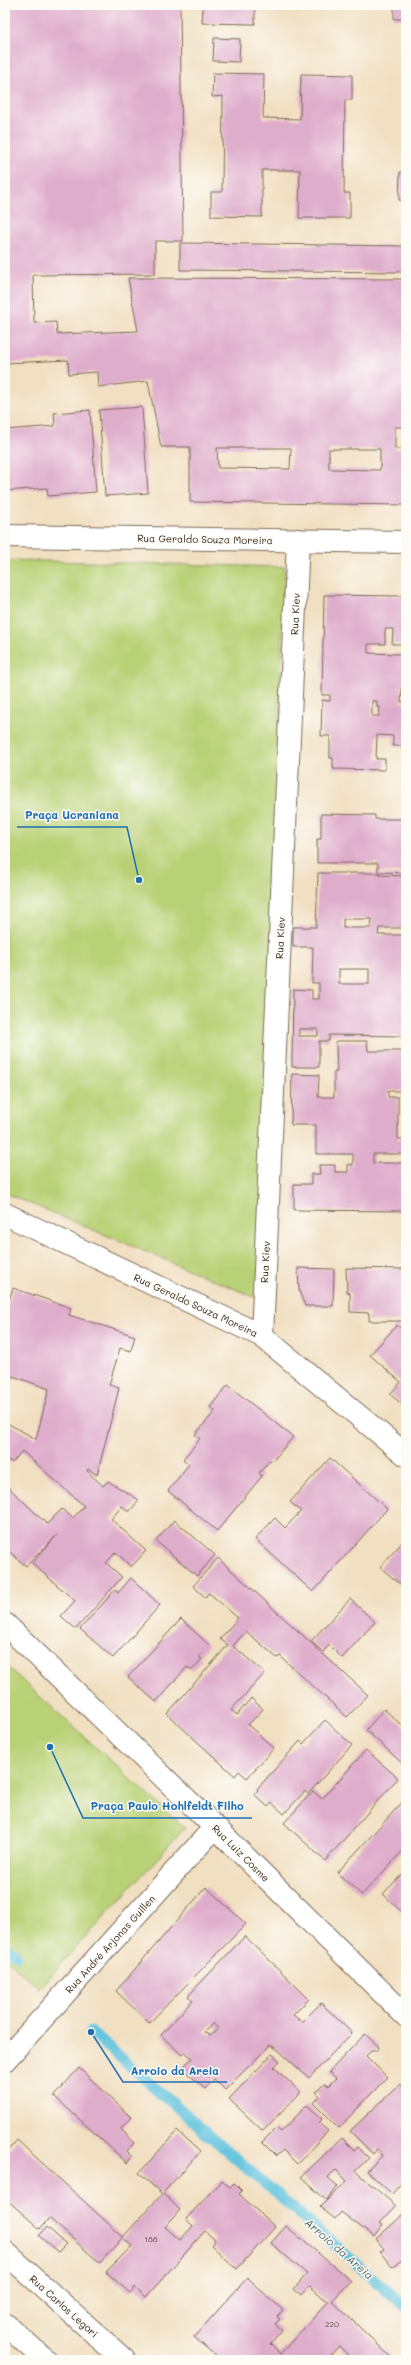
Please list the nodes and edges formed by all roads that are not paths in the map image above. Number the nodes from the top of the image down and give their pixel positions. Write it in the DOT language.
graph roads {
  1 [pos="5,536"];
  2 [pos="298,540"];
  3 [pos="406,542"];
  4 [pos="5,1214"];
  5 [pos="262,1336"];
  6 [pos="406,1455"];
  7 [pos="5,1624"];
  8 [pos="215,1827"];
  9 [pos="406,2016"];
  10 [pos="5,2060"];
  11 [pos="5,2252"];
  12 [pos="5,2324"];
  13 [pos="45,2360"];
  14 [pos="124,2360"];
  1 -- 2 [label="street, Rua Geraldo Souza Moreira"];
  2 -- 3 [label="street, Rua Geraldo Souza Moreira"];
  2 -- 5 [label="street, Rua Kiev"];
  4 -- 5 [label="street, Rua Geraldo Souza Moreira"];
  5 -- 6 [label="street, Rua Geraldo Souza Moreira"];
  7 -- 8 [label="street, Rua Luiz Cosme"];
  8 -- 9 [label="street, Rua Luiz Cosme"];
  8 -- 10 [label="street, Rua André Arjonas Guillen"];
  11 -- 14 [label="street, Rua Carlos Legori"];
  12 -- 13 [label="street"];
}
